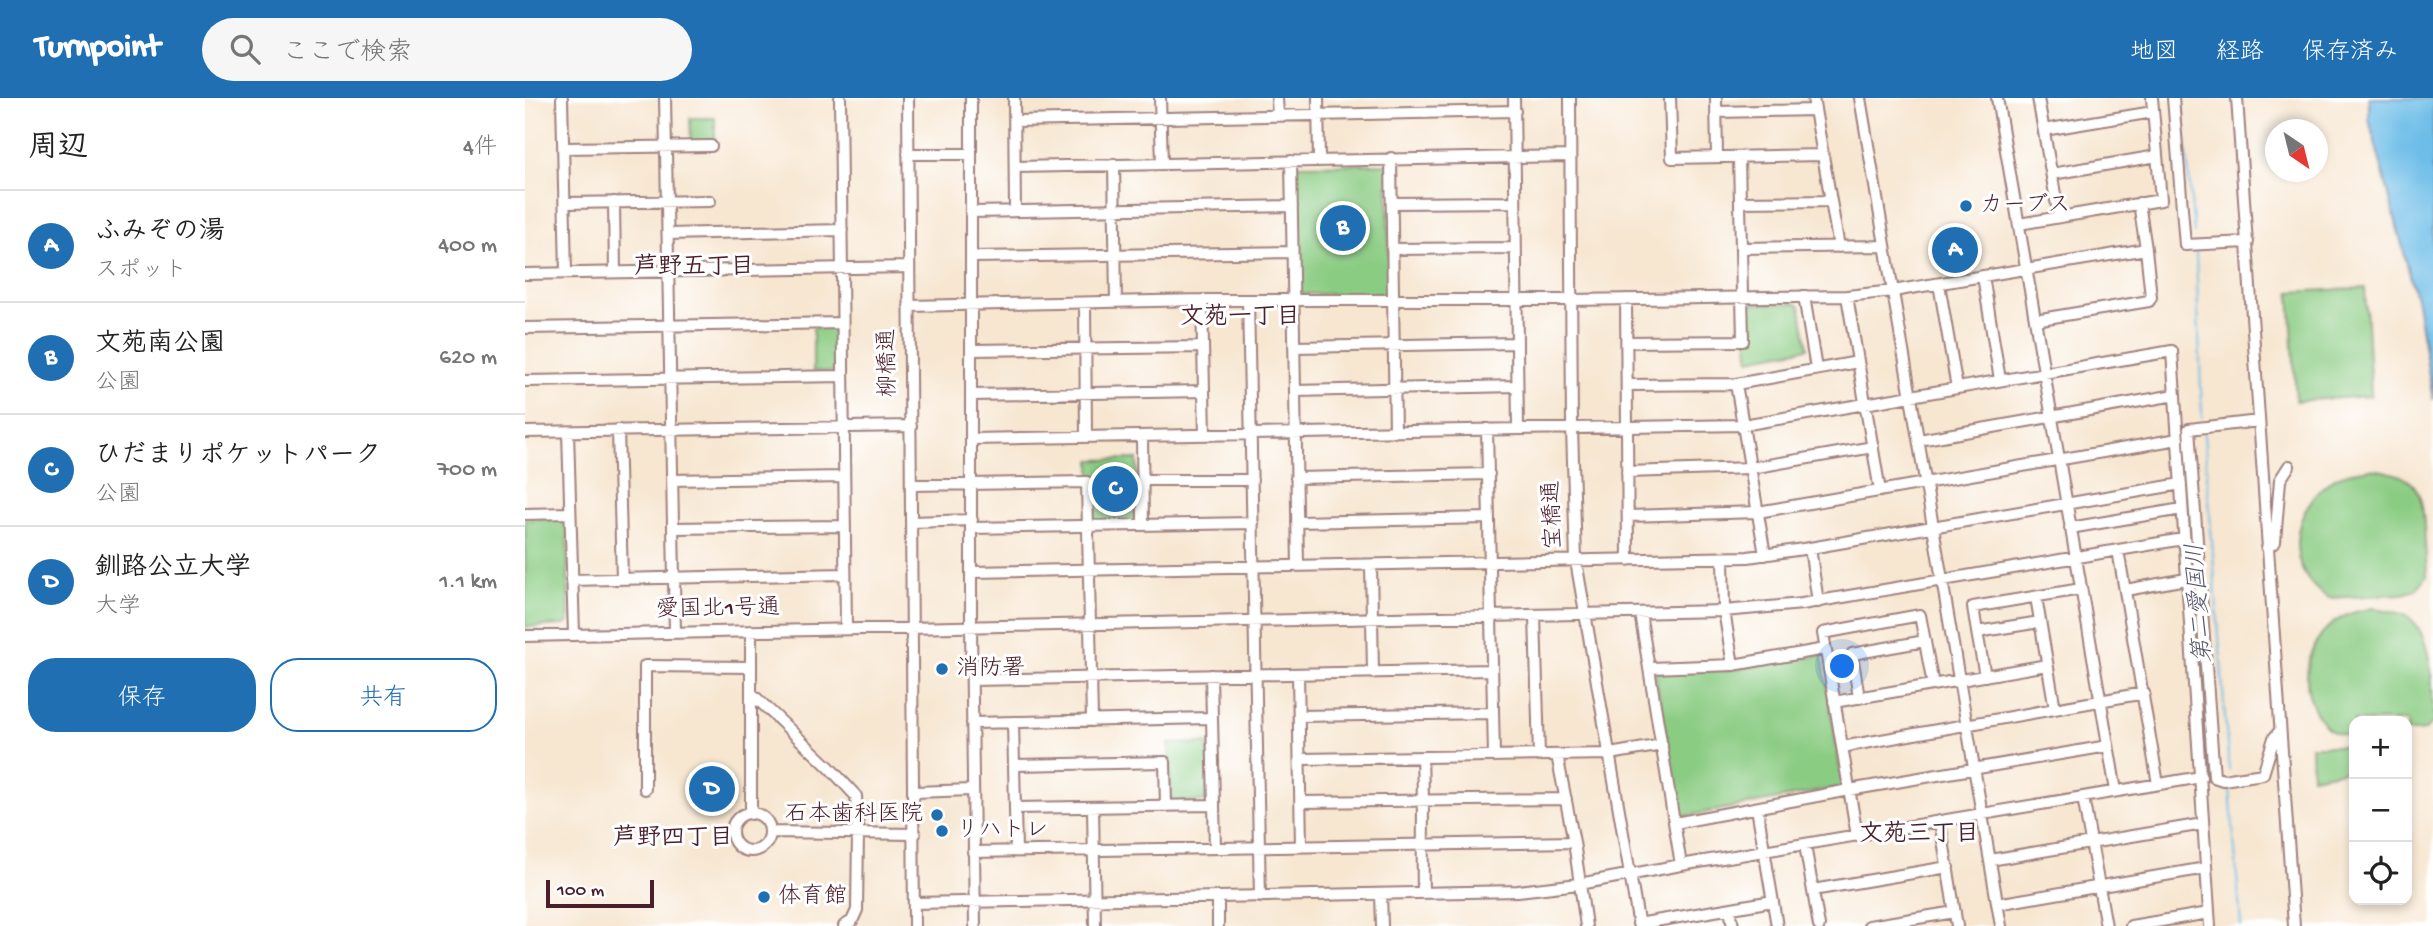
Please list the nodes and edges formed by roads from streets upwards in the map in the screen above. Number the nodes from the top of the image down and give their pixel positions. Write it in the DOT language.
graph roads {
  1 [pos="562,98"];
  2 [pos="665,98"];
  3 [pos="841,98"];
  4 [pos="908,98"];
  5 [pos="971,98"];
  6 [pos="1014,98"];
  7 [pos="1160,98"];
  8 [pos="1277,98"];
  9 [pos="1318,98"];
  10 [pos="1514,98"];
  11 [pos="1570,98"];
  12 [pos="1670,98"];
  13 [pos="1716,98"];
  14 [pos="1813,98"];
  15 [pos="1860,98"];
  16 [pos="1997,98"];
  17 [pos="2038,98"];
  18 [pos="2152,98"];
  19 [pos="2173,98"];
  20 [pos="2237,98"];
  21 [pos="1815,110"];
  22 [pos="1514,111"];
  23 [pos="1716,112"];
  24 [pos="2153,112"];
  25 [pos="1277,116"];
  26 [pos="1318,116"];
  27 [pos="1160,118"];
  28 [pos="1015,121"];
  29 [pos="2044,130"];
  30 [pos="666,146"];
  31 [pos="711,146"];
  32 [pos="563,148"];
  33 [pos="971,154"];
  34 [pos="908,155"];
  35 [pos="1823,155"];
  36 [pos="1570,156"];
  37 [pos="2157,156"];
  38 [pos="1515,157"];
  39 [pos="1717,157"];
  40 [pos="1739,157"];
  41 [pos="1391,158"];
  42 [pos="1291,161"];
  43 [pos="1319,161"];
  44 [pos="1162,163"];
  45 [pos="1114,164"];
  46 [pos="1015,167"];
  47 [pos="2052,174"];
  48 [pos="667,201"];
  49 [pos="710,201"];
  50 [pos="1831,201"];
  51 [pos="614,202"];
  52 [pos="1515,202"];
  53 [pos="1740,202"];
  54 [pos="565,203"];
  55 [pos="1392,204"];
  56 [pos="2139,204"];
  57 [pos="1291,206"];
  58 [pos="1115,209"];
  59 [pos="1015,211"];
  60 [pos="972,212"];
  61 [pos="2059,217"];
  62 [pos="2018,224"];
  63 [pos="842,230"];
  64 [pos="668,234"];
  65 [pos="2248,242"];
  66 [pos="1885,246"];
  67 [pos="1839,247"];
  68 [pos="1515,248"];
  69 [pos="1741,248"];
  70 [pos="1392,249"];
  71 [pos="2146,249"];
  72 [pos="1292,252"];
  73 [pos="1116,255"];
  74 [pos="972,257"];
  75 [pos="909,267"];
  76 [pos="842,268"];
  77 [pos="2026,268"];
  78 [pos="669,271"];
  79 [pos="615,272"];
  80 [pos="566,273"];
  81 [pos="525,274"];
  82 [pos="1983,276"];
  83 [pos="1939,284"];
  84 [pos="1893,291"];
  85 [pos="1804,296"];
  86 [pos="1847,296"];
  87 [pos="1742,297"];
  88 [pos="1626,299"];
  89 [pos="1202,300"];
  90 [pos="1248,300"];
  91 [pos="1293,300"];
  92 [pos="1393,300"];
  93 [pos="1516,300"];
  94 [pos="1571,300"];
  95 [pos="1116,302"];
  96 [pos="1085,303"];
  97 [pos="972,305"];
  98 [pos="909,306"];
  99 [pos="2035,320"];
  100 [pos="842,323"];
  101 [pos="669,326"];
  102 [pos="525,328"];
  103 [pos="1627,342"];
  104 [pos="1516,343"];
  105 [pos="1394,345"];
  106 [pos="1203,347"];
  107 [pos="1294,347"];
  108 [pos="1085,349"];
  109 [pos="973,350"];
  110 [pos="1858,362"];
  111 [pos="1816,369"];
  112 [pos="2044,372"];
  113 [pos="842,376"];
  114 [pos="671,379"];
  115 [pos="2000,380"];
  116 [pos="525,382"];
  117 [pos="1736,384"];
  118 [pos="1627,385"];
  119 [pos="1517,386"];
  120 [pos="1394,388"];
  121 [pos="1957,388"];
  122 [pos="1204,391"];
  123 [pos="1295,391"];
  124 [pos="1086,394"];
  125 [pos="972,395"];
  126 [pos="1911,396"];
  127 [pos="2175,396"];
  128 [pos="1865,404"];
  129 [pos="2051,416"];
  130 [pos="2259,421"];
  131 [pos="1743,425"];
  132 [pos="843,426"];
  133 [pos="911,426"];
  134 [pos="1627,427"];
  135 [pos="1572,428"];
  136 [pos="1487,429"];
  137 [pos="1518,429"];
  138 [pos="618,430"];
  139 [pos="671,430"];
  140 [pos="525,432"];
  141 [pos="568,432"];
  142 [pos="1395,432"];
  143 [pos="1251,434"];
  144 [pos="1296,434"];
  145 [pos="1205,435"];
  146 [pos="1142,436"];
  147 [pos="1086,437"];
  148 [pos="972,439"];
  149 [pos="2178,439"];
  150 [pos="1919,440"];
  151 [pos="1873,447"];
  152 [pos="2059,460"];
  153 [pos="2290,467"];
  154 [pos="1751,468"];
  155 [pos="1627,472"];
  156 [pos="1489,474"];
  157 [pos="843,477"];
  158 [pos="1296,478"];
  159 [pos="672,480"];
  160 [pos="1143,480"];
  161 [pos="1252,480"];
  162 [pos="972,483"];
  163 [pos="1926,483"];
  164 [pos="2181,484"];
  165 [pos="912,485"];
  166 [pos="1880,491"];
  167 [pos="2066,503"];
  168 [pos="2182,509"];
  169 [pos="1758,512"];
  170 [pos="570,513"];
  171 [pos="525,514"];
  172 [pos="1627,516"];
  173 [pos="1489,518"];
  174 [pos="912,522"];
  175 [pos="1297,522"];
  176 [pos="1253,523"];
  177 [pos="972,524"];
  178 [pos="1143,525"];
  179 [pos="845,526"];
  180 [pos="1088,526"];
  181 [pos="1933,526"];
  182 [pos="673,528"];
  183 [pos="2070,528"];
  184 [pos="2183,539"];
  185 [pos="1810,548"];
  186 [pos="2267,548"];
  187 [pos="2118,550"];
  188 [pos="1765,555"];
  189 [pos="2075,557"];
  190 [pos="1723,558"];
  191 [pos="1628,560"];
  192 [pos="1576,561"];
  193 [pos="1490,562"];
  194 [pos="1371,565"];
  195 [pos="1298,566"];
  196 [pos="1254,567"];
  197 [pos="1089,569"];
  198 [pos="972,572"];
  199 [pos="845,575"];
  200 [pos="674,577"];
  201 [pos="622,579"];
  202 [pos="1943,579"];
  203 [pos="2186,579"];
  204 [pos="571,580"];
  205 [pos="2081,589"];
  206 [pos="2126,590"];
  207 [pos="2036,597"];
  208 [pos="1818,601"];
  209 [pos="1724,611"];
  210 [pos="1640,613"];
  211 [pos="1585,614"];
  212 [pos="1535,615"];
  213 [pos="1490,616"];
  214 [pos="1372,618"];
  215 [pos="1254,620"];
  216 [pos="2040,622"];
  217 [pos="1090,623"];
  218 [pos="913,627"];
  219 [pos="971,627"];
  220 [pos="846,628"];
  221 [pos="751,631"];
  222 [pos="675,632"];
  223 [pos="1977,632"];
  224 [pos="574,635"];
  225 [pos="525,636"];
  226 [pos="1924,640"];
  227 [pos="1825,649"];
  228 [pos="1733,665"];
  229 [pos="2047,665"];
  230 [pos="751,667"];
  231 [pos="1650,668"];
  232 [pos="1491,670"];
  233 [pos="1373,673"];
  234 [pos="1255,674"];
  235 [pos="1298,674"];
  236 [pos="1211,675"];
  237 [pos="1985,676"];
  238 [pos="1091,677"];
  239 [pos="972,680"];
  240 [pos="1959,681"];
  241 [pos="1933,685"];
  242 [pos="751,693"];
  243 [pos="2144,694"];
  244 [pos="1859,698"];
  245 [pos="2100,701"];
  246 [pos="1834,702"];
  247 [pos="2055,709"];
  248 [pos="1492,713"];
  249 [pos="1299,716"];
  250 [pos="1212,718"];
  251 [pos="1092,721"];
  252 [pos="1013,722"];
  253 [pos="972,723"];
  254 [pos="1967,724"];
  255 [pos="2280,732"];
  256 [pos="1663,745"];
  257 [pos="2108,746"];
  258 [pos="1842,747"];
  259 [pos="1610,754"];
  260 [pos="1557,755"];
  261 [pos="1494,756"];
  262 [pos="1539,756"];
  263 [pos="1422,758"];
  264 [pos="1301,759"];
  265 [pos="1014,765"];
  266 [pos="1975,769"];
  267 [pos="2201,777"];
  268 [pos="2158,784"];
  269 [pos="645,789"];
  270 [pos="972,790"];
  271 [pos="1849,790"];
  272 [pos="914,792"];
  273 [pos="2116,792"];
  274 [pos="2083,797"];
  275 [pos="1566,799"];
  276 [pos="1424,800"];
  277 [pos="1301,802"];
  278 [pos="1214,805"];
  279 [pos="1166,806"];
  280 [pos="1093,807"];
  281 [pos="1015,808"];
  282 [pos="1757,808"];
  283 [pos="751,814"];
  284 [pos="1983,814"];
  285 [pos="1940,822"];
  286 [pos="1675,824"];
  287 [pos="2203,824"];
  288 [pos="770,832"];
  289 [pos="858,832"];
  290 [pos="915,834"];
  291 [pos="1857,836"];
  292 [pos="1574,842"];
  293 [pos="2092,842"];
  294 [pos="1422,844"];
  295 [pos="1805,845"];
  296 [pos="1301,846"];
  297 [pos="1259,847"];
  298 [pos="1215,848"];
  299 [pos="1094,850"];
  300 [pos="1016,851"];
  301 [pos="1764,851"];
  302 [pos="973,852"];
  303 [pos="1990,860"];
  304 [pos="1681,865"];
  305 [pos="1948,867"];
  306 [pos="2206,868"];
  307 [pos="1630,875"];
  308 [pos="1579,884"];
  309 [pos="2099,887"];
  310 [pos="1813,890"];
  311 [pos="1423,893"];
  312 [pos="1381,894"];
  313 [pos="1218,897"];
  314 [pos="1260,897"];
  315 [pos="1095,900"];
  316 [pos="1773,901"];
  317 [pos="974,902"];
  318 [pos="914,903"];
  319 [pos="1997,904"];
  320 [pos="1730,909"];
  321 [pos="1955,912"];
  322 [pos="2209,913"];
  323 [pos="1687,921"];
  324 [pos="1639,925"];
  325 [pos="844,926"];
  326 [pos="914,926"];
  327 [pos="975,926"];
  328 [pos="1095,926"];
  329 [pos="1218,926"];
  330 [pos="1383,926"];
  331 [pos="1586,926"];
  332 [pos="1733,926"];
  333 [pos="1777,926"];
  334 [pos="1819,926"];
  335 [pos="1869,926"];
  336 [pos="1957,926"];
  337 [pos="2001,926"];
  338 [pos="2106,926"];
  339 [pos="2131,926"];
  340 [pos="2210,926"];
  341 [pos="2294,926"];
  1 -- 32 [label="street"];
  2 -- 30 [label="street"];
  3 -- 63 [label="street"];
  4 -- 34 [label="street, 柳橋通"];
  5 -- 33 [label="street"];
  6 -- 28 [label="street"];
  7 -- 27 [label="street"];
  8 -- 25 [label="street"];
  9 -- 26 [label="street"];
  10 -- 22 [label="street"];
  11 -- 36 [label="street, 宝橋通"];
  12 -- 39 [label="street"];
  13 -- 23 [label="street"];
  14 -- 21 [label="street"];
  15 -- 66 [label="street"];
  16 -- 62 [label="street"];
  17 -- 29 [label="street"];
  18 -- 24 [label="street"];
  19 -- 65 [label="street"];
  20 -- 65 [label="street"];
  21 -- 23 [label="street"];
  21 -- 35 [label="street"];
  22 -- 26 [label="street"];
  22 -- 38 [label="street"];
  23 -- 39 [label="street"];
  24 -- 29 [label="street"];
  24 -- 37 [label="street"];
  25 -- 26 [label="street"];
  25 -- 27 [label="street"];
  26 -- 43 [label="street"];
  27 -- 28 [label="street"];
  27 -- 44 [label="street"];
  28 -- 46 [label="street"];
  29 -- 47 [label="street"];
  30 -- 31 [label="street"];
  30 -- 32 [label="street"];
  30 -- 48 [label="street"];
  32 -- 54 [label="street"];
  33 -- 34 [label="street"];
  33 -- 60 [label="street"];
  34 -- 75 [label="street, 柳橋通"];
  35 -- 40 [label="street"];
  35 -- 50 [label="street"];
  36 -- 38 [label="street"];
  36 -- 94 [label="street, 宝橋通"];
  37 -- 47 [label="street"];
  37 -- 56 [label="street"];
  38 -- 41 [label="street"];
  38 -- 52 [label="street"];
  39 -- 40 [label="street"];
  40 -- 53 [label="street"];
  41 -- 43 [label="street"];
  41 -- 55 [label="street"];
  42 -- 43 [label="street"];
  42 -- 44 [label="street"];
  42 -- 57 [label="street"];
  44 -- 45 [label="street"];
  45 -- 46 [label="street"];
  45 -- 58 [label="street"];
  46 -- 59 [label="street"];
  47 -- 61 [label="street"];
  48 -- 49 [label="street"];
  48 -- 51 [label="street"];
  48 -- 64 [label="street"];
  50 -- 53 [label="street"];
  50 -- 67 [label="street"];
  51 -- 54 [label="street"];
  51 -- 79 [label="street"];
  52 -- 55 [label="street"];
  52 -- 68 [label="street"];
  53 -- 69 [label="street"];
  54 -- 80 [label="street"];
  55 -- 70 [label="street"];
  56 -- 61 [label="street"];
  56 -- 71 [label="street"];
  57 -- 58 [label="street"];
  57 -- 72 [label="street"];
  58 -- 59 [label="street"];
  58 -- 73 [label="street"];
  59 -- 60 [label="street"];
  60 -- 74 [label="street"];
  61 -- 62 [label="street"];
  62 -- 77 [label="street"];
  63 -- 64 [label="street"];
  63 -- 76 [label="street"];
  64 -- 78 [label="street"];
  65 -- 130 [label="street"];
  66 -- 67 [label="street"];
  66 -- 84 [label="street"];
  67 -- 69 [label="street"];
  68 -- 70 [label="street"];
  68 -- 93 [label="street"];
  69 -- 87 [label="street"];
  70 -- 92 [label="street"];
  71 -- 77 [label="street"];
  71 -- 99 [label="street"];
  72 -- 73 [label="street"];
  72 -- 91 [label="street"];
  73 -- 74 [label="street"];
  73 -- 95 [label="street"];
  74 -- 97 [label="street"];
  75 -- 76 [label="street"];
  75 -- 98 [label="street, 柳橋通"];
  76 -- 78 [label="street"];
  76 -- 100 [label="street"];
  77 -- 82 [label="street"];
  77 -- 99 [label="street"];
  78 -- 79 [label="street"];
  78 -- 101 [label="street"];
  79 -- 80 [label="street"];
  80 -- 81 [label="street"];
  82 -- 83 [label="street"];
  82 -- 115 [label="street"];
  83 -- 84 [label="street"];
  83 -- 121 [label="street"];
  84 -- 86 [label="street"];
  84 -- 126 [label="street"];
  85 -- 86 [label="street"];
  85 -- 87 [label="street"];
  85 -- 111 [label="street"];
  86 -- 110 [label="street"];
  87 -- 88 [label="street"];
  87 -- 103 [label="street"];
  88 -- 94 [label="street"];
  88 -- 103 [label="street"];
  89 -- 90 [label="street"];
  89 -- 95 [label="street"];
  89 -- 106 [label="street"];
  90 -- 91 [label="street"];
  90 -- 143 [label="street"];
  91 -- 92 [label="street"];
  91 -- 107 [label="street"];
  92 -- 93 [label="street"];
  92 -- 105 [label="street"];
  93 -- 94 [label="street"];
  93 -- 104 [label="street"];
  94 -- 135 [label="street, 宝橋通"];
  95 -- 96 [label="street"];
  96 -- 97 [label="street"];
  96 -- 108 [label="street"];
  97 -- 98 [label="street"];
  97 -- 109 [label="street"];
  98 -- 133 [label="street, 柳橋通"];
  99 -- 112 [label="street"];
  100 -- 101 [label="street"];
  100 -- 113 [label="street"];
  101 -- 102 [label="street"];
  101 -- 114 [label="street"];
  103 -- 118 [label="street"];
  104 -- 105 [label="street"];
  104 -- 119 [label="street"];
  105 -- 107 [label="street"];
  105 -- 120 [label="street"];
  106 -- 108 [label="street"];
  106 -- 122 [label="street"];
  107 -- 123 [label="street"];
  108 -- 109 [label="street"];
  108 -- 124 [label="street"];
  109 -- 125 [label="street"];
  110 -- 111 [label="street"];
  110 -- 128 [label="street"];
  111 -- 117 [label="street"];
  112 -- 115 [label="street"];
  112 -- 127 [label="street"];
  112 -- 129 [label="street"];
  113 -- 114 [label="street"];
  113 -- 132 [label="street"];
  114 -- 116 [label="street"];
  114 -- 139 [label="street"];
  115 -- 121 [label="street"];
  117 -- 118 [label="street"];
  117 -- 131 [label="street"];
  118 -- 134 [label="street"];
  119 -- 120 [label="street"];
  119 -- 137 [label="street"];
  120 -- 123 [label="street"];
  120 -- 142 [label="street"];
  121 -- 126 [label="street"];
  122 -- 124 [label="street"];
  122 -- 145 [label="street"];
  123 -- 144 [label="street"];
  124 -- 125 [label="street"];
  124 -- 147 [label="street"];
  125 -- 148 [label="street"];
  126 -- 128 [label="street"];
  126 -- 150 [label="street"];
  127 -- 129 [label="street"];
  127 -- 149 [label="street"];
  128 -- 131 [label="street"];
  128 -- 151 [label="street"];
  129 -- 150 [label="street"];
  129 -- 152 [label="street"];
  130 -- 186 [label="street"];
  130 -- 255 [label="street"];
  131 -- 134 [label="street"];
  131 -- 154 [label="street"];
  132 -- 133 [label="street"];
  132 -- 139 [label="street"];
  132 -- 157 [label="street"];
  133 -- 165 [label="street, 柳橋通"];
  134 -- 135 [label="street"];
  134 -- 155 [label="street"];
  135 -- 137 [label="street"];
  135 -- 192 [label="street, 宝橋通"];
  136 -- 137 [label="street"];
  136 -- 142 [label="street"];
  136 -- 156 [label="street"];
  138 -- 139 [label="street"];
  138 -- 141 [label="street"];
  138 -- 201 [label="street"];
  139 -- 159 [label="street"];
  140 -- 141 [label="street"];
  141 -- 170 [label="street"];
  142 -- 144 [label="street"];
  143 -- 144 [label="street"];
  143 -- 145 [label="street"];
  143 -- 161 [label="street"];
  144 -- 158 [label="street"];
  145 -- 146 [label="street"];
  146 -- 147 [label="street"];
  146 -- 160 [label="street"];
  147 -- 148 [label="street"];
  148 -- 162 [label="street"];
  149 -- 152 [label="street"];
  149 -- 164 [label="street"];
  150 -- 163 [label="street"];
  151 -- 154 [label="street"];
  151 -- 166 [label="street"];
  152 -- 163 [label="street"];
  152 -- 167 [label="street"];
  153 -- 186 [label="street"];
  154 -- 155 [label="street"];
  154 -- 169 [label="street"];
  155 -- 172 [label="street"];
  156 -- 158 [label="street"];
  156 -- 173 [label="street"];
  157 -- 159 [label="street"];
  157 -- 179 [label="street"];
  158 -- 175 [label="street"];
  159 -- 182 [label="street"];
  160 -- 161 [label="street"];
  160 -- 178 [label="street"];
  161 -- 176 [label="street"];
  162 -- 165 [label="street"];
  162 -- 177 [label="street"];
  162 -- 180 [label="street"];
  163 -- 166 [label="street"];
  163 -- 181 [label="street"];
  164 -- 167 [label="street"];
  164 -- 168 [label="street"];
  165 -- 174 [label="street, 柳橋通"];
  166 -- 169 [label="street"];
  167 -- 181 [label="street"];
  167 -- 183 [label="street"];
  168 -- 183 [label="street"];
  168 -- 184 [label="street"];
  169 -- 172 [label="street"];
  169 -- 188 [label="street"];
  170 -- 171 [label="street"];
  170 -- 204 [label="street"];
  172 -- 191 [label="street"];
  173 -- 175 [label="street"];
  173 -- 193 [label="street"];
  174 -- 177 [label="street"];
  174 -- 218 [label="street, 柳橋通"];
  175 -- 195 [label="street"];
  176 -- 178 [label="street"];
  176 -- 196 [label="street"];
  177 -- 180 [label="street"];
  177 -- 198 [label="street"];
  178 -- 180 [label="street"];
  179 -- 182 [label="street"];
  179 -- 199 [label="street"];
  180 -- 197 [label="street"];
  181 -- 185 [label="street"];
  181 -- 202 [label="street"];
  182 -- 200 [label="street"];
  183 -- 189 [label="street"];
  184 -- 187 [label="street, 愛国北1号通"];
  184 -- 203 [label="street"];
  185 -- 188 [label="street"];
  185 -- 208 [label="street"];
  186 -- 255 [label="street"];
  187 -- 189 [label="street, 愛国北1号通"];
  187 -- 206 [label="street"];
  188 -- 190 [label="street"];
  189 -- 202 [label="street, 愛国北1号通"];
  189 -- 205 [label="street"];
  190 -- 191 [label="street"];
  190 -- 209 [label="street"];
  191 -- 192 [label="street"];
  192 -- 193 [label="street"];
  192 -- 211 [label="street, 宝橋通"];
  193 -- 194 [label="street"];
  193 -- 213 [label="street"];
  194 -- 195 [label="street"];
  194 -- 214 [label="street"];
  195 -- 196 [label="street"];
  196 -- 197 [label="street"];
  196 -- 215 [label="street"];
  197 -- 198 [label="street"];
  197 -- 217 [label="street"];
  198 -- 219 [label="street"];
  199 -- 200 [label="street"];
  199 -- 220 [label="street"];
  200 -- 201 [label="street"];
  200 -- 222 [label="street"];
  201 -- 204 [label="street"];
  202 -- 208 [label="street, 愛国北1号通"];
  202 -- 240 [label="street"];
  203 -- 206 [label="street"];
  203 -- 267 [label="street"];
  204 -- 224 [label="street"];
  205 -- 207 [label="street"];
  205 -- 245 [label="street"];
  206 -- 243 [label="street"];
  207 -- 216 [label="street"];
  207 -- 223 [label="street"];
  208 -- 209 [label="street, 愛国北1号通"];
  209 -- 210 [label="street, 愛国北1号通"];
  209 -- 228 [label="street"];
  210 -- 211 [label="street, 愛国北1号通"];
  210 -- 231 [label="street"];
  211 -- 212 [label="street, 愛国北1号通"];
  211 -- 259 [label="street, 宝橋通"];
  212 -- 213 [label="street, 愛国北1号通"];
  212 -- 262 [label="street"];
  213 -- 214 [label="street, 愛国北1号通"];
  213 -- 232 [label="street"];
  214 -- 215 [label="street, 愛国北1号通"];
  214 -- 233 [label="street"];
  215 -- 217 [label="street, 愛国北1号通"];
  215 -- 234 [label="street"];
  216 -- 223 [label="street"];
  216 -- 229 [label="street"];
  217 -- 219 [label="street, 愛国北1号通"];
  217 -- 238 [label="street"];
  218 -- 219 [label="street, 愛国北1号通"];
  218 -- 220 [label="street, 愛国北1号通"];
  218 -- 272 [label="street, 柳橋通"];
  219 -- 239 [label="street"];
  220 -- 221 [label="street, 愛国北1号通"];
  221 -- 222 [label="street, 愛国北1号通"];
  221 -- 230 [label="street"];
  222 -- 224 [label="street, 愛国北1号通"];
  223 -- 237 [label="street"];
  224 -- 225 [label="street, 愛国北1号通"];
  226 -- 227 [label="street"];
  226 -- 241 [label="street"];
  226 -- 244 [label="street"];
  227 -- 228 [label="street"];
  227 -- 246 [label="street"];
  228 -- 231 [label="street"];
  229 -- 237 [label="street"];
  229 -- 247 [label="street"];
  230 -- 242 [label="street"];
  230 -- 269 [label="street"];
  231 -- 256 [label="street"];
  232 -- 233 [label="street"];
  232 -- 248 [label="street"];
  233 -- 235 [label="street"];
  234 -- 235 [label="street"];
  234 -- 236 [label="street"];
  234 -- 297 [label="street"];
  235 -- 249 [label="street"];
  236 -- 238 [label="street"];
  236 -- 250 [label="street"];
  237 -- 240 [label="street"];
  238 -- 239 [label="street"];
  238 -- 251 [label="street"];
  239 -- 253 [label="street"];
  240 -- 241 [label="street"];
  240 -- 254 [label="street"];
  241 -- 244 [label="street"];
  242 -- 283 [label="street"];
  242 -- 289 [label="street"];
  243 -- 245 [label="street"];
  243 -- 268 [label="street"];
  244 -- 246 [label="street"];
  245 -- 247 [label="street"];
  245 -- 257 [label="street"];
  246 -- 258 [label="street"];
  247 -- 254 [label="street"];
  248 -- 249 [label="street"];
  248 -- 261 [label="street"];
  249 -- 264 [label="street"];
  250 -- 251 [label="street"];
  250 -- 278 [label="street"];
  251 -- 252 [label="street"];
  252 -- 253 [label="street"];
  252 -- 265 [label="street"];
  253 -- 270 [label="street"];
  254 -- 258 [label="street"];
  254 -- 266 [label="street"];
  255 -- 341 [label="street"];
  256 -- 259 [label="street"];
  256 -- 286 [label="street"];
  257 -- 266 [label="street"];
  257 -- 273 [label="street"];
  258 -- 271 [label="street"];
  259 -- 260 [label="street"];
  259 -- 307 [label="street, 宝橋通"];
  260 -- 262 [label="street"];
  260 -- 275 [label="street"];
  261 -- 262 [label="street"];
  261 -- 263 [label="street"];
  263 -- 264 [label="street"];
  263 -- 276 [label="street"];
  264 -- 277 [label="street"];
  265 -- 279 [label="street"];
  265 -- 281 [label="street"];
  266 -- 271 [label="street"];
  266 -- 284 [label="street"];
  267 -- 268 [label="street"];
  267 -- 287 [label="street"];
  268 -- 273 [label="street"];
  270 -- 272 [label="street"];
  270 -- 302 [label="street"];
  271 -- 282 [label="street"];
  271 -- 291 [label="street"];
  272 -- 290 [label="street, 柳橋通"];
  273 -- 274 [label="street"];
  274 -- 284 [label="street"];
  274 -- 293 [label="street"];
  275 -- 276 [label="street"];
  275 -- 292 [label="street"];
  276 -- 277 [label="street"];
  276 -- 294 [label="street"];
  277 -- 296 [label="street"];
  278 -- 279 [label="street"];
  278 -- 298 [label="street"];
  279 -- 280 [label="street"];
  280 -- 281 [label="street"];
  280 -- 299 [label="street"];
  281 -- 300 [label="street"];
  282 -- 286 [label="street"];
  282 -- 301 [label="street"];
  283 -- 288 [label="street"];
  283 -- 288 [label="street"];
  284 -- 285 [label="street"];
  284 -- 303 [label="street"];
  285 -- 291 [label="street"];
  285 -- 305 [label="street"];
  286 -- 304 [label="street"];
  287 -- 293 [label="street"];
  287 -- 306 [label="street"];
  288 -- 289 [label="street"];
  289 -- 290 [label="street"];
  289 -- 325 [label="street"];
  290 -- 318 [label="street, 柳橋通"];
  291 -- 295 [label="street"];
  292 -- 294 [label="street"];
  292 -- 308 [label="street"];
  293 -- 303 [label="street"];
  293 -- 309 [label="street"];
  294 -- 296 [label="street"];
  294 -- 311 [label="street"];
  295 -- 301 [label="street"];
  295 -- 310 [label="street"];
  296 -- 297 [label="street"];
  297 -- 298 [label="street"];
  297 -- 314 [label="street"];
  298 -- 299 [label="street"];
  299 -- 300 [label="street"];
  299 -- 315 [label="street"];
  300 -- 302 [label="street"];
  301 -- 304 [label="street"];
  301 -- 316 [label="street"];
  302 -- 317 [label="street"];
  303 -- 319 [label="street"];
  304 -- 307 [label="street"];
  305 -- 310 [label="street"];
  305 -- 321 [label="street"];
  306 -- 309 [label="street"];
  306 -- 322 [label="street"];
  307 -- 308 [label="street"];
  307 -- 324 [label="street, 宝橋通"];
  308 -- 311 [label="street"];
  308 -- 331 [label="street"];
  309 -- 319 [label="street"];
  309 -- 338 [label="street"];
  310 -- 334 [label="street"];
  311 -- 312 [label="street"];
  312 -- 314 [label="street"];
  312 -- 330 [label="street"];
  313 -- 314 [label="street"];
  313 -- 315 [label="street"];
  313 -- 329 [label="street"];
  315 -- 317 [label="street"];
  315 -- 328 [label="street"];
  316 -- 320 [label="street"];
  316 -- 333 [label="street"];
  317 -- 318 [label="street"];
  317 -- 327 [label="street"];
  318 -- 326 [label="street, 柳橋通"];
  319 -- 337 [label="street"];
  320 -- 323 [label="street"];
  320 -- 332 [label="street"];
  321 -- 335 [label="street"];
  321 -- 336 [label="street"];
  322 -- 339 [label="street"];
  322 -- 340 [label="street"];
  323 -- 324 [label="street"];
}
